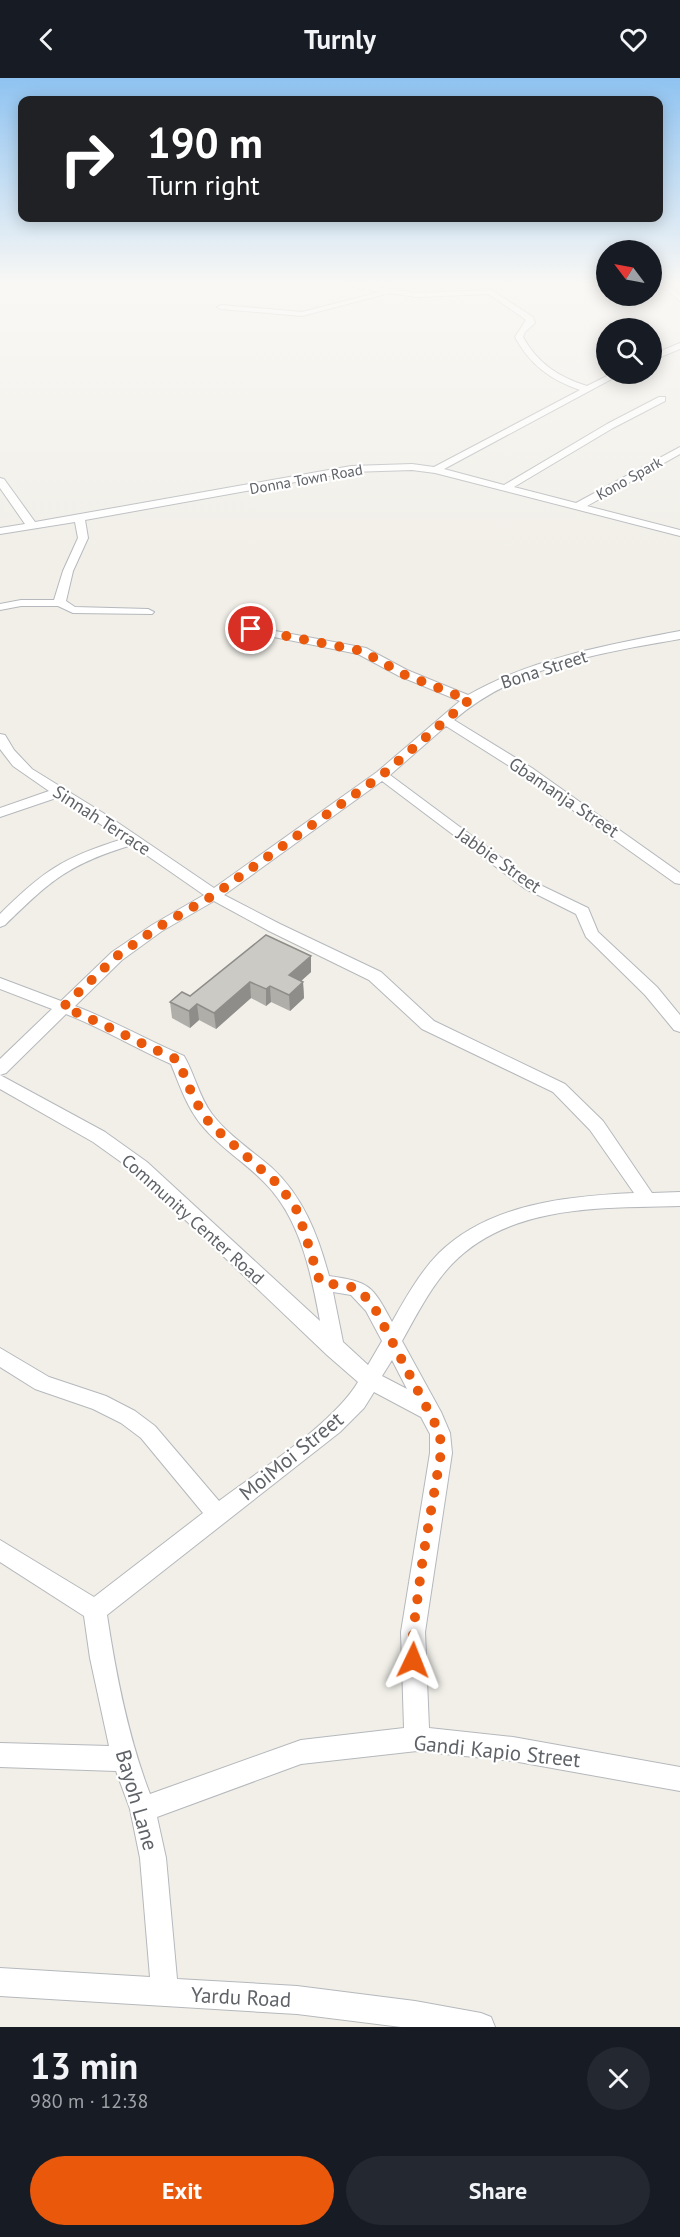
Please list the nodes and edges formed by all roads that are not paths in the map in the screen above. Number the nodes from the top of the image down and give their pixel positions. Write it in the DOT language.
graph roads {
  1 [pos="549,374"];
  2 [pos="597,384"];
  3 [pos="587,389"];
  4 [pos="662,399"];
  5 [pos="680,450"];
  6 [pos="435,470"];
  7 [pos="0,481"];
  8 [pos="506,488"];
  9 [pos="577,507"];
  10 [pos="80,518"];
  11 [pos="33,526"];
  12 [pos="0,531"];
  13 [pos="680,533"];
  14 [pos="60,603"];
  15 [pos="0,607"];
  16 [pos="148,612"];
  17 [pos="233,626"];
  18 [pos="680,635"];
  19 [pos="469,700"];
  20 [pos="445,720"];
  21 [pos="2,745"];
  22 [pos="382,775"];
  23 [pos="60,792"];
  24 [pos="0,813"];
  25 [pos="134,840"];
  26 [pos="680,880"];
  27 [pos="214,895"];
  28 [pos="0,922"];
  29 [pos="0,983"];
  30 [pos="63,1007"];
  31 [pos="680,1026"];
  32 [pos="0,1069"];
  33 [pos="0,1081"];
  34 [pos="680,1199"];
  35 [pos="648,1201"];
  36 [pos="320,1282"];
  37 [pos="391,1339"];
  38 [pos="334,1349"];
  39 [pos="0,1356"];
  40 [pos="370,1380"];
  41 [pos="431,1412"];
  42 [pos="218,1514"];
  43 [pos="0,1550"];
  44 [pos="95,1610"];
  45 [pos="417,1739"];
  46 [pos="0,1755"];
  47 [pos="124,1759"];
  48 [pos="680,1779"];
  49 [pos="143,1809"];
  50 [pos="0,1982"];
  51 [pos="165,1992"];
  52 [pos="481,2027"];
  1 -- 3 [label="street"];
  2 -- 3 [label="street"];
  3 -- 6 [label="street"];
  4 -- 8 [label="street"];
  5 -- 9 [label="street, Kono Spark"];
  6 -- 8 [label="street, Donna Town Road"];
  6 -- 10 [label="street, Donna Town Road"];
  7 -- 11 [label="street"];
  8 -- 9 [label="street, Donna Town Road"];
  9 -- 13 [label="street, Donna Town Road"];
  10 -- 11 [label="street, Donna Town Road"];
  10 -- 14 [label="street"];
  11 -- 12 [label="street, Donna Town Road"];
  14 -- 15 [label="street"];
  14 -- 16 [label="street"];
  17 -- 19 [label="street"];
  18 -- 19 [label="street, Bona Street"];
  19 -- 20 [label="street, Bona Street"];
  20 -- 22 [label="street, Bona Street"];
  20 -- 26 [label="street, Gbamanja Street"];
  21 -- 23 [label="street, Sinnah Terrace"];
  22 -- 27 [label="street, Bona Street"];
  22 -- 31 [label="street, Jabbie Street"];
  23 -- 24 [label="street"];
  23 -- 25 [label="street, Sinnah Terrace"];
  25 -- 27 [label="street, Sinnah Terrace"];
  25 -- 28 [label="street"];
  27 -- 30 [label="street, Bona Street"];
  27 -- 35 [label="street"];
  29 -- 30 [label="street"];
  30 -- 32 [label="street, Bona Street"];
  30 -- 36 [label="street"];
  33 -- 38 [label="street, Community Center Road"];
  34 -- 35 [label="street, MoiMoi Street"];
  35 -- 37 [label="street, MoiMoi Street"];
  36 -- 37 [label="street"];
  36 -- 38 [label="street"];
  37 -- 40 [label="street, MoiMoi Street"];
  37 -- 41 [label="street"];
  38 -- 40 [label="street, Community Center Road"];
  39 -- 42 [label="street"];
  40 -- 41 [label="street, Community Center Road"];
  40 -- 42 [label="street, MoiMoi Street"];
  41 -- 45 [label="street"];
  42 -- 44 [label="street, MoiMoi Street"];
  43 -- 44 [label="street"];
  44 -- 47 [label="street, Bayoh Lane"];
  45 -- 48 [label="street, Gandi Kapio Street"];
  45 -- 49 [label="street, Gandi Kapio Street"];
  46 -- 47 [label="street"];
  47 -- 49 [label="street, Bayoh Lane"];
  49 -- 51 [label="street, Bayoh Lane"];
  50 -- 51 [label="street, Yardu Road"];
  51 -- 52 [label="street, Yardu Road"];
}
